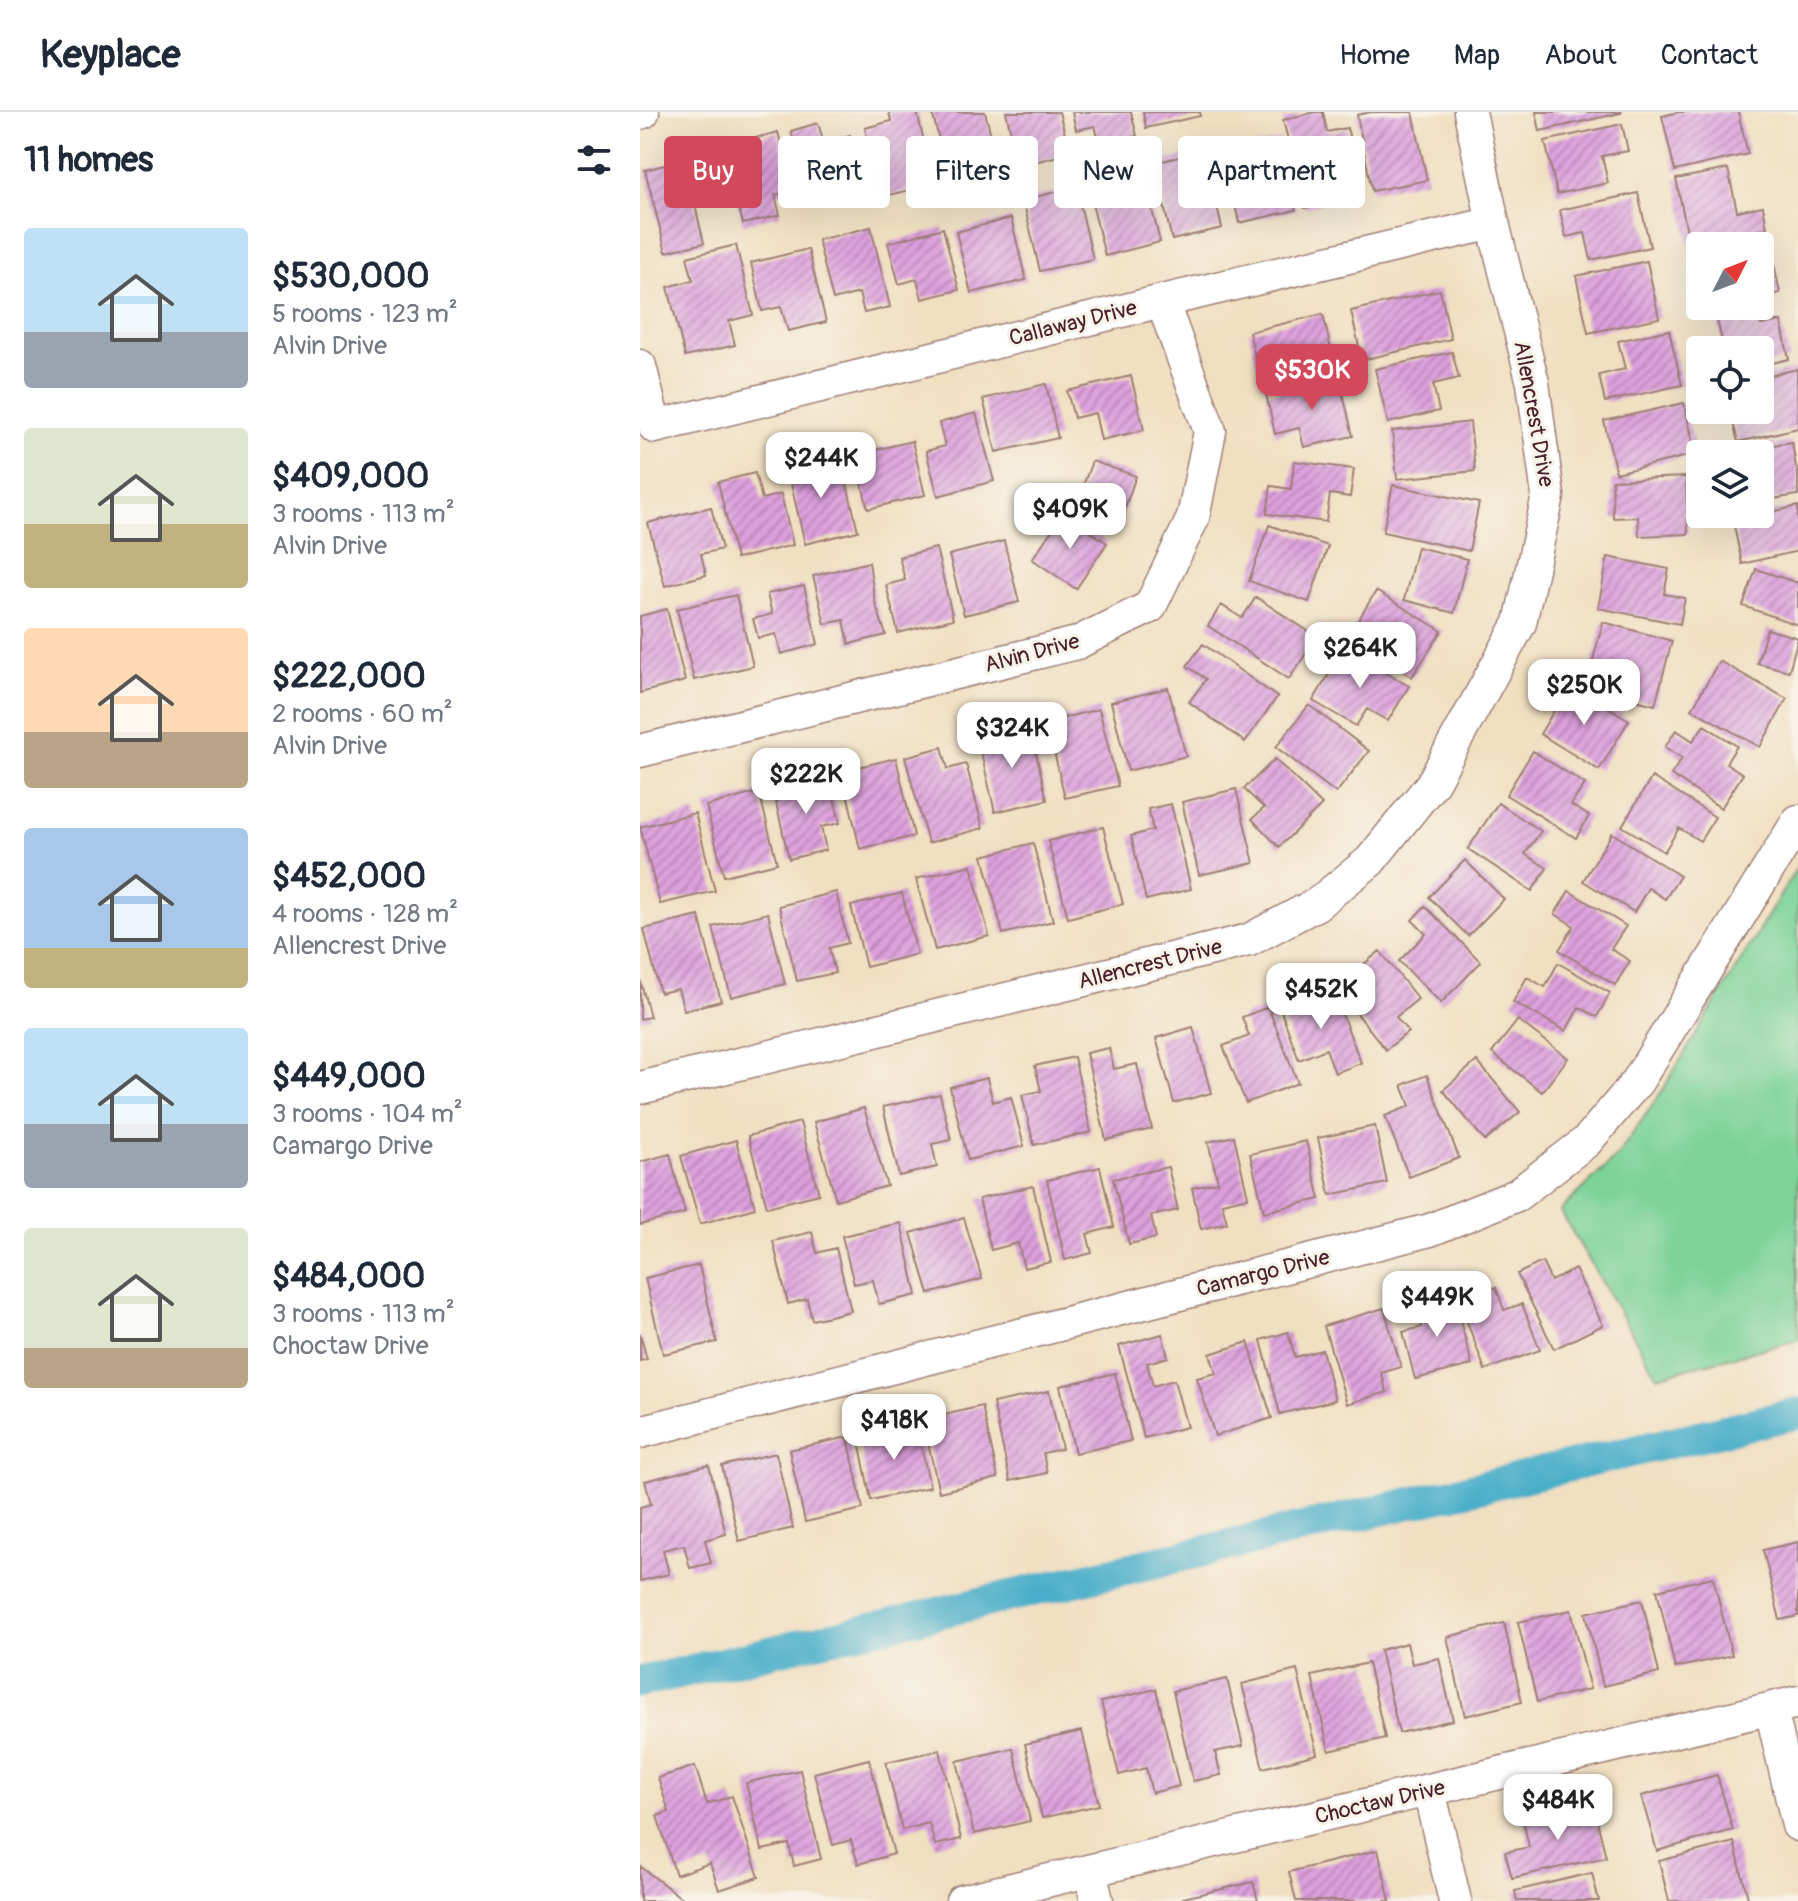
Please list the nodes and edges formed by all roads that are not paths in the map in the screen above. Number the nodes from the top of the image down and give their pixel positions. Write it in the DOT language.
graph roads {
  1 [pos="1470,112"];
  2 [pos="1493,223"];
  3 [pos="1162,301"];
  4 [pos="640,366"];
  5 [pos="640,751"];
  6 [pos="1798,821"];
  7 [pos="640,1088"];
  8 [pos="640,1432"];
  9 [pos="1784,1706"];
  10 [pos="1429,1790"];
  11 [pos="1798,1825"];
  12 [pos="1094,1886"];
  13 [pos="962,1901"];
  14 [pos="1455,1901"];
  1 -- 2 [label="street, Allencrest Drive"];
  2 -- 3 [label="street, Callaway Drive"];
  2 -- 7 [label="street, Allencrest Drive"];
  3 -- 4 [label="street, Callaway Drive"];
  3 -- 5 [label="street, Alvin Drive"];
  6 -- 8 [label="street, Camargo Drive"];
  9 -- 10 [label="street, Choctaw Drive"];
  9 -- 11 [label="street"];
  10 -- 12 [label="street, Choctaw Drive"];
  10 -- 14 [label="street"];
  12 -- 13 [label="street, Choctaw Drive"];
}
